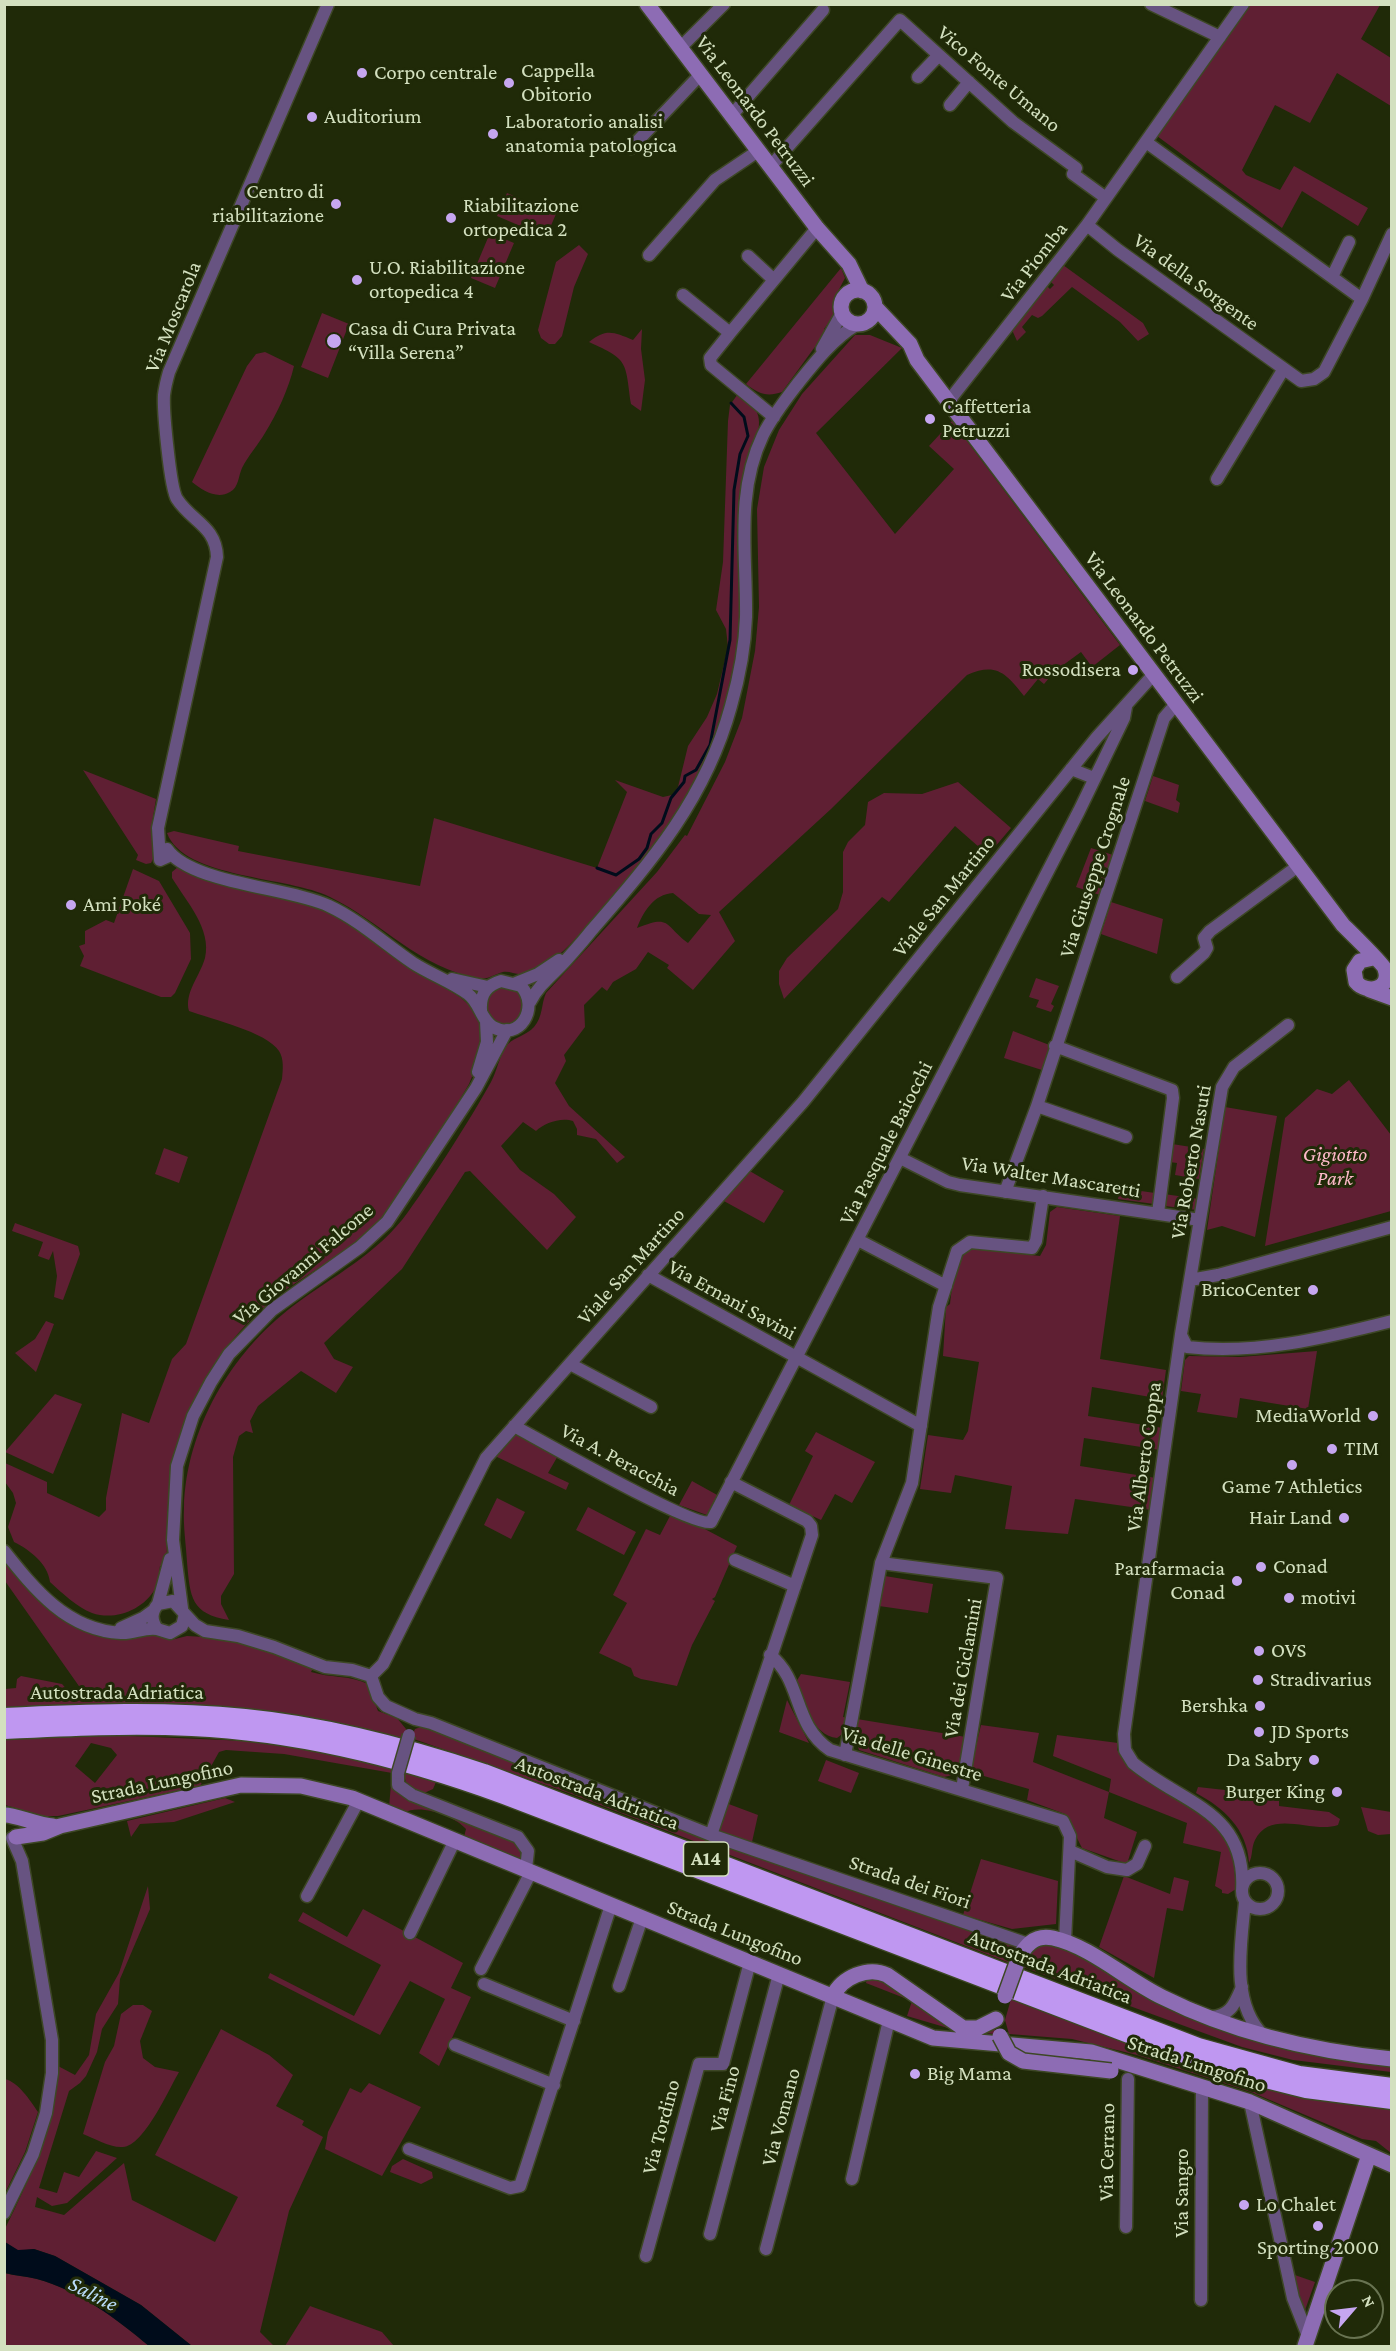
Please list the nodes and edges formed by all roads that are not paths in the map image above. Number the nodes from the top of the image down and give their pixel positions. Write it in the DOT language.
graph roads {
  1 [pos="328,4"];
  2 [pos="724,4"];
  3 [pos="1151,4"];
  4 [pos="1243,4"];
  5 [pos="650,6"];
  6 [pos="823,10"];
  7 [pos="1220,37"];
  8 [pos="680,48"];
  9 [pos="939,55"];
  10 [pos="700,75"];
  11 [pos="918,77"];
  12 [pos="969,82"];
  13 [pos="950,105"];
  14 [pos="731,116"];
  15 [pos="1146,142"];
  16 [pos="631,147"];
  17 [pos="758,151"];
  18 [pos="770,167"];
  19 [pos="1106,198"];
  20 [pos="1087,225"];
  21 [pos="817,228"];
  22 [pos="1392,234"];
  23 [pos="1348,242"];
  24 [pos="649,255"];
  25 [pos="748,256"];
  26 [pos="1332,277"];
  27 [pos="774,280"];
  28 [pos="855,292"];
  29 [pos="683,295"];
  30 [pos="1362,298"];
  31 [pos="875,307"];
  32 [pos="842,313"];
  33 [pos="861,324"];
  34 [pos="726,338"];
  35 [pos="912,353"];
  36 [pos="808,370"];
  37 [pos="1283,370"];
  38 [pos="948,402"];
  39 [pos="774,417"];
  40 [pos="1217,479"];
  41 [pos="1154,674"];
  42 [pos="1176,704"];
  43 [pos="1110,731"];
  44 [pos="1071,769"];
  45 [pos="1094,778"];
  46 [pos="1298,866"];
  47 [pos="1343,925"];
  48 [pos="579,944"];
  49 [pos="1381,958"];
  50 [pos="1356,965"];
  51 [pos="430,972"];
  52 [pos="1176,977"];
  53 [pos="1389,980"];
  54 [pos="516,983"];
  55 [pos="488,987"];
  56 [pos="1370,990"];
  57 [pos="1392,998"];
  58 [pos="530,1002"];
  59 [pos="483,1015"];
  60 [pos="1288,1024"];
  61 [pos="507,1030"];
  62 [pos="1055,1046"];
  63 [pos="469,1096"];
  64 [pos="1037,1106"];
  65 [pos="1126,1137"];
  66 [pos="900,1158"];
  67 [pos="1005,1192"];
  68 [pos="1043,1197"];
  69 [pos="1158,1213"];
  70 [pos="1200,1220"];
  71 [pos="1392,1227"];
  72 [pos="858,1240"];
  73 [pos="648,1275"];
  74 [pos="1190,1280"];
  75 [pos="946,1286"];
  76 [pos="1392,1321"];
  77 [pos="1181,1334"];
  78 [pos="1201,1349"];
  79 [pos="796,1359"];
  80 [pos="570,1364"];
  81 [pos="1176,1366"];
  82 [pos="651,1407"];
  83 [pos="514,1426"];
  84 [pos="921,1426"];
  85 [pos="731,1482"];
  86 [pos="709,1523"];
  87 [pos="173,1540"];
  88 [pos="6,1551"];
  89 [pos="735,1560"];
  90 [pos="880,1563"];
  91 [pos="795,1587"];
  92 [pos="156,1607"];
  93 [pos="183,1611"];
  94 [pos="157,1629"];
  95 [pos="105,1631"];
  96 [pos="175,1632"];
  97 [pos="225,1634"];
  98 [pos="770,1654"];
  99 [pos="371,1676"];
  100 [pos="4,1717"];
  101 [pos="415,1719"];
  102 [pos="4,1730"];
  103 [pos="845,1755"];
  104 [pos="962,1789"];
  105 [pos="359,1800"];
  106 [pos="11,1817"];
  107 [pos="60,1827"];
  108 [pos="711,1835"];
  109 [pos="11,1838"];
  110 [pos="455,1840"];
  111 [pos="1145,1846"];
  112 [pos="1070,1851"];
  113 [pos="528,1870"];
  114 [pos="307,1896"];
  115 [pos="1244,1897"];
  116 [pos="611,1905"];
  117 [pos="1263,1909"];
  118 [pos="642,1918"];
  119 [pos="1242,1930"];
  120 [pos="410,1933"];
  121 [pos="1065,1941"];
  122 [pos="1028,1944"];
  123 [pos="750,1962"];
  124 [pos="482,1969"];
  125 [pos="778,1974"];
  126 [pos="484,1984"];
  127 [pos="620,1986"];
  128 [pos="1242,1986"];
  129 [pos="833,1996"];
  130 [pos="1211,2017"];
  131 [pos="996,2019"];
  132 [pos="890,2020"];
  133 [pos="574,2021"];
  134 [pos="1265,2036"];
  135 [pos="455,2045"];
  136 [pos="1392,2059"];
  137 [pos="1174,2078"];
  138 [pos="1128,2079"];
  139 [pos="554,2085"];
  140 [pos="1202,2087"];
  141 [pos="1392,2087"];
  142 [pos="1392,2100"];
  143 [pos="1250,2102"];
  144 [pos="409,2149"];
  145 [pos="1369,2155"];
  146 [pos="1392,2165"];
  147 [pos="852,2179"];
  148 [pos="4,2213"];
  149 [pos="1126,2227"];
  150 [pos="710,2234"];
  151 [pos="766,2249"];
  152 [pos="646,2256"];
  153 [pos="1201,2300"];
  154 [pos="1307,2341"];
  1 -- 51 [label="street, Via Moscarola"];
  2 -- 8 [label="street"];
  3 -- 7 [label="street"];
  4 -- 7 [label="street, Via Piomba"];
  5 -- 8 [label="main road, Via Leonardo Petruzzi"];
  6 -- 14 [label="street"];
  7 -- 15 [label="street, Via Piomba"];
  8 -- 10 [label="main road, Via Leonardo Petruzzi"];
  9 -- 11 [label="street"];
  9 -- 12 [label="street, Vico Fonte Umano"];
  9 -- 18 [label="street, Vico Fonte Umano"];
  10 -- 14 [label="main road, Via Leonardo Petruzzi"];
  10 -- 16 [label="street"];
  12 -- 13 [label="street"];
  12 -- 19 [label="street, Vico Fonte Umano"];
  14 -- 17 [label="main road, Via Leonardo Petruzzi"];
  15 -- 19 [label="street, Via Piomba"];
  15 -- 26 [label="street"];
  17 -- 18 [label="main road, Via Leonardo Petruzzi"];
  17 -- 24 [label="street"];
  18 -- 21 [label="main road, Via Leonardo Petruzzi"];
  19 -- 20 [label="street, Via Piomba"];
  20 -- 37 [label="street, Via della Sorgente"];
  20 -- 38 [label="street, Via Piomba"];
  21 -- 27 [label="street"];
  21 -- 28 [label="main road, Via Leonardo Petruzzi"];
  22 -- 30 [label="street, Via della Sorgente"];
  23 -- 26 [label="street"];
  25 -- 27 [label="street"];
  26 -- 30 [label="street"];
  27 -- 34 [label="street"];
  28 -- 31 [label="main road"];
  28 -- 32 [label="main road"];
  29 -- 34 [label="street"];
  30 -- 37 [label="street, Via della Sorgente"];
  31 -- 33 [label="main road"];
  31 -- 35 [label="main road, Via Leonardo Petruzzi"];
  32 -- 33 [label="main road"];
  32 -- 36 [label="street"];
  33 -- 35 [label="main road, Via Leonardo Petruzzi"];
  33 -- 36 [label="street"];
  34 -- 39 [label="street"];
  35 -- 38 [label="main road, Via Leonardo Petruzzi"];
  36 -- 39 [label="street"];
  37 -- 40 [label="street"];
  38 -- 41 [label="main road, Via Leonardo Petruzzi"];
  39 -- 48 [label="street"];
  41 -- 42 [label="main road, Via Leonardo Petruzzi"];
  41 -- 43 [label="street, Via Pasquale Baiocchi"];
  42 -- 46 [label="main road, Via Leonardo Petruzzi"];
  42 -- 62 [label="street, Via Giuseppe Crognale"];
  43 -- 44 [label="street, Viale San Martino"];
  43 -- 45 [label="street, Via Pasquale Baiocchi"];
  44 -- 45 [label="street"];
  44 -- 73 [label="street, Viale San Martino"];
  45 -- 66 [label="street, Via Pasquale Baiocchi"];
  46 -- 47 [label="main road, Via Leonardo Petruzzi"];
  46 -- 52 [label="street"];
  47 -- 49 [label="main road, Via Leonardo Petruzzi"];
  47 -- 50 [label="main road, Via Leonardo Petruzzi"];
  48 -- 54 [label="street"];
  48 -- 58 [label="street"];
  49 -- 50 [label="main road"];
  49 -- 53 [label="main road"];
  50 -- 56 [label="main road"];
  51 -- 55 [label="street"];
  51 -- 59 [label="street"];
  53 -- 56 [label="main road"];
  54 -- 55 [label="street"];
  54 -- 58 [label="street"];
  55 -- 59 [label="street"];
  56 -- 57 [label="main road"];
  58 -- 61 [label="street"];
  59 -- 61 [label="street"];
  59 -- 63 [label="street, Via Giovanni Falcone"];
  60 -- 70 [label="street, Via Roberto Nasuti"];
  61 -- 63 [label="street, Via Giovanni Falcone"];
  62 -- 64 [label="street, Via Giuseppe Crognale"];
  62 -- 69 [label="street"];
  63 -- 87 [label="street, Via Giovanni Falcone"];
  64 -- 65 [label="street"];
  64 -- 67 [label="street, Via Giuseppe Crognale"];
  66 -- 67 [label="street, Via Walter Mascaretti"];
  66 -- 72 [label="street, Via Pasquale Baiocchi"];
  67 -- 68 [label="street, Via Walter Mascaretti"];
  68 -- 69 [label="street, Via Walter Mascaretti"];
  68 -- 75 [label="street"];
  69 -- 70 [label="street, Via Walter Mascaretti"];
  70 -- 74 [label="street, Via Roberto Nasuti"];
  71 -- 74 [label="street"];
  72 -- 75 [label="street"];
  72 -- 79 [label="street, Via Pasquale Baiocchi"];
  73 -- 79 [label="street, Via Ernani Savini"];
  73 -- 80 [label="street, Viale San Martino"];
  74 -- 77 [label="street, Via Roberto Nasuti"];
  75 -- 84 [label="street"];
  76 -- 78 [label="street"];
  77 -- 78 [label="street"];
  77 -- 81 [label="street, Via Alberto Coppa"];
  78 -- 81 [label="street, Via Alberto Coppa"];
  79 -- 84 [label="street, Via Ernani Savini"];
  79 -- 85 [label="street, Via Pasquale Baiocchi"];
  80 -- 82 [label="street"];
  80 -- 83 [label="street, Viale San Martino"];
  81 -- 115 [label="street, Via Alberto Coppa"];
  83 -- 86 [label="street, Via A. Peracchia"];
  83 -- 99 [label="street, Viale San Martino"];
  84 -- 90 [label="street"];
  85 -- 86 [label="street, Via Pasquale Baiocchi"];
  85 -- 91 [label="street"];
  87 -- 92 [label="street, Via Giovanni Falcone"];
  87 -- 93 [label="street, Via Giovanni Falcone"];
  88 -- 95 [label="street"];
  89 -- 91 [label="street"];
  90 -- 103 [label="street"];
  90 -- 104 [label="street, Via dei Ciclamini"];
  91 -- 98 [label="street"];
  92 -- 93 [label="street"];
  92 -- 94 [label="street"];
  92 -- 95 [label="street"];
  93 -- 96 [label="street"];
  93 -- 97 [label="street"];
  94 -- 95 [label="street"];
  94 -- 96 [label="street"];
  96 -- 97 [label="street"];
  97 -- 99 [label="street"];
  98 -- 103 [label="street, Via delle Ginestre"];
  98 -- 108 [label="street"];
  99 -- 101 [label="street"];
  100 -- 141 [label="highway, Autostrada Adriatica / A14"];
  101 -- 108 [label="street, Strada dei Fiori"];
  101 -- 113 [label="street, bridge"];
  102 -- 142 [label="highway, Autostrada Adriatica / A14"];
  103 -- 104 [label="street, Via delle Ginestre"];
  104 -- 112 [label="street, Via delle Ginestre"];
  105 -- 107 [label="main road, Strada Lungofino"];
  105 -- 110 [label="main road, Strada Lungofino"];
  105 -- 114 [label="street"];
  106 -- 107 [label="main road, Strada Lungofino"];
  106 -- 109 [label="main road, Strada Lungofino"];
  107 -- 109 [label="main road, Strada Lungofino"];
  108 -- 122 [label="street, Strada dei Fiori"];
  109 -- 148 [label="street, Strada Lungofino"];
  110 -- 113 [label="main road, Strada Lungofino"];
  110 -- 120 [label="street"];
  111 -- 112 [label="street"];
  112 -- 121 [label="street, Via delle Ginestre"];
  113 -- 116 [label="main road, Strada Lungofino"];
  113 -- 124 [label="street"];
  115 -- 117 [label="street"];
  115 -- 117 [label="street"];
  115 -- 119 [label="street, Via Alberto Coppa"];
  116 -- 118 [label="main road, Strada Lungofino"];
  116 -- 133 [label="street"];
  117 -- 119 [label="street"];
  118 -- 123 [label="main road, Strada Lungofino"];
  118 -- 127 [label="street"];
  119 -- 128 [label="street, Via Alberto Coppa"];
  121 -- 122 [label="main road, Strada dei Fiori"];
  121 -- 130 [label="main road, Strada dei Fiori"];
  122 -- 131 [label="main road, bridge"];
  123 -- 125 [label="main road, Strada Lungofino"];
  123 -- 152 [label="street, Via Tordino"];
  125 -- 129 [label="main road, Strada Lungofino"];
  125 -- 150 [label="street, Via Fino"];
  126 -- 133 [label="street"];
  128 -- 130 [label="street, Via Alberto Coppa"];
  128 -- 134 [label="street, Via Alberto Coppa"];
  129 -- 131 [label="main road"];
  129 -- 132 [label="main road, Strada Lungofino"];
  129 -- 151 [label="street, Via Vomano"];
  130 -- 134 [label="main road, Strada dei Fiori"];
  131 -- 137 [label="main road, bridge"];
  132 -- 137 [label="main road, Strada Lungofino"];
  132 -- 147 [label="street"];
  133 -- 139 [label="street"];
  134 -- 136 [label="main road, Strada dei Fiori"];
  135 -- 139 [label="street"];
  137 -- 140 [label="main road, Strada Lungofino"];
  138 -- 149 [label="street, Via Cerrano"];
  139 -- 144 [label="street"];
  140 -- 143 [label="main road, Strada Lungofino"];
  140 -- 153 [label="street, Via Sangro"];
  143 -- 145 [label="main road, Strada Lungofino"];
  143 -- 154 [label="street"];
  145 -- 146 [label="main road, Strada Lungofino"];
  145 -- 154 [label="main road"];
}
